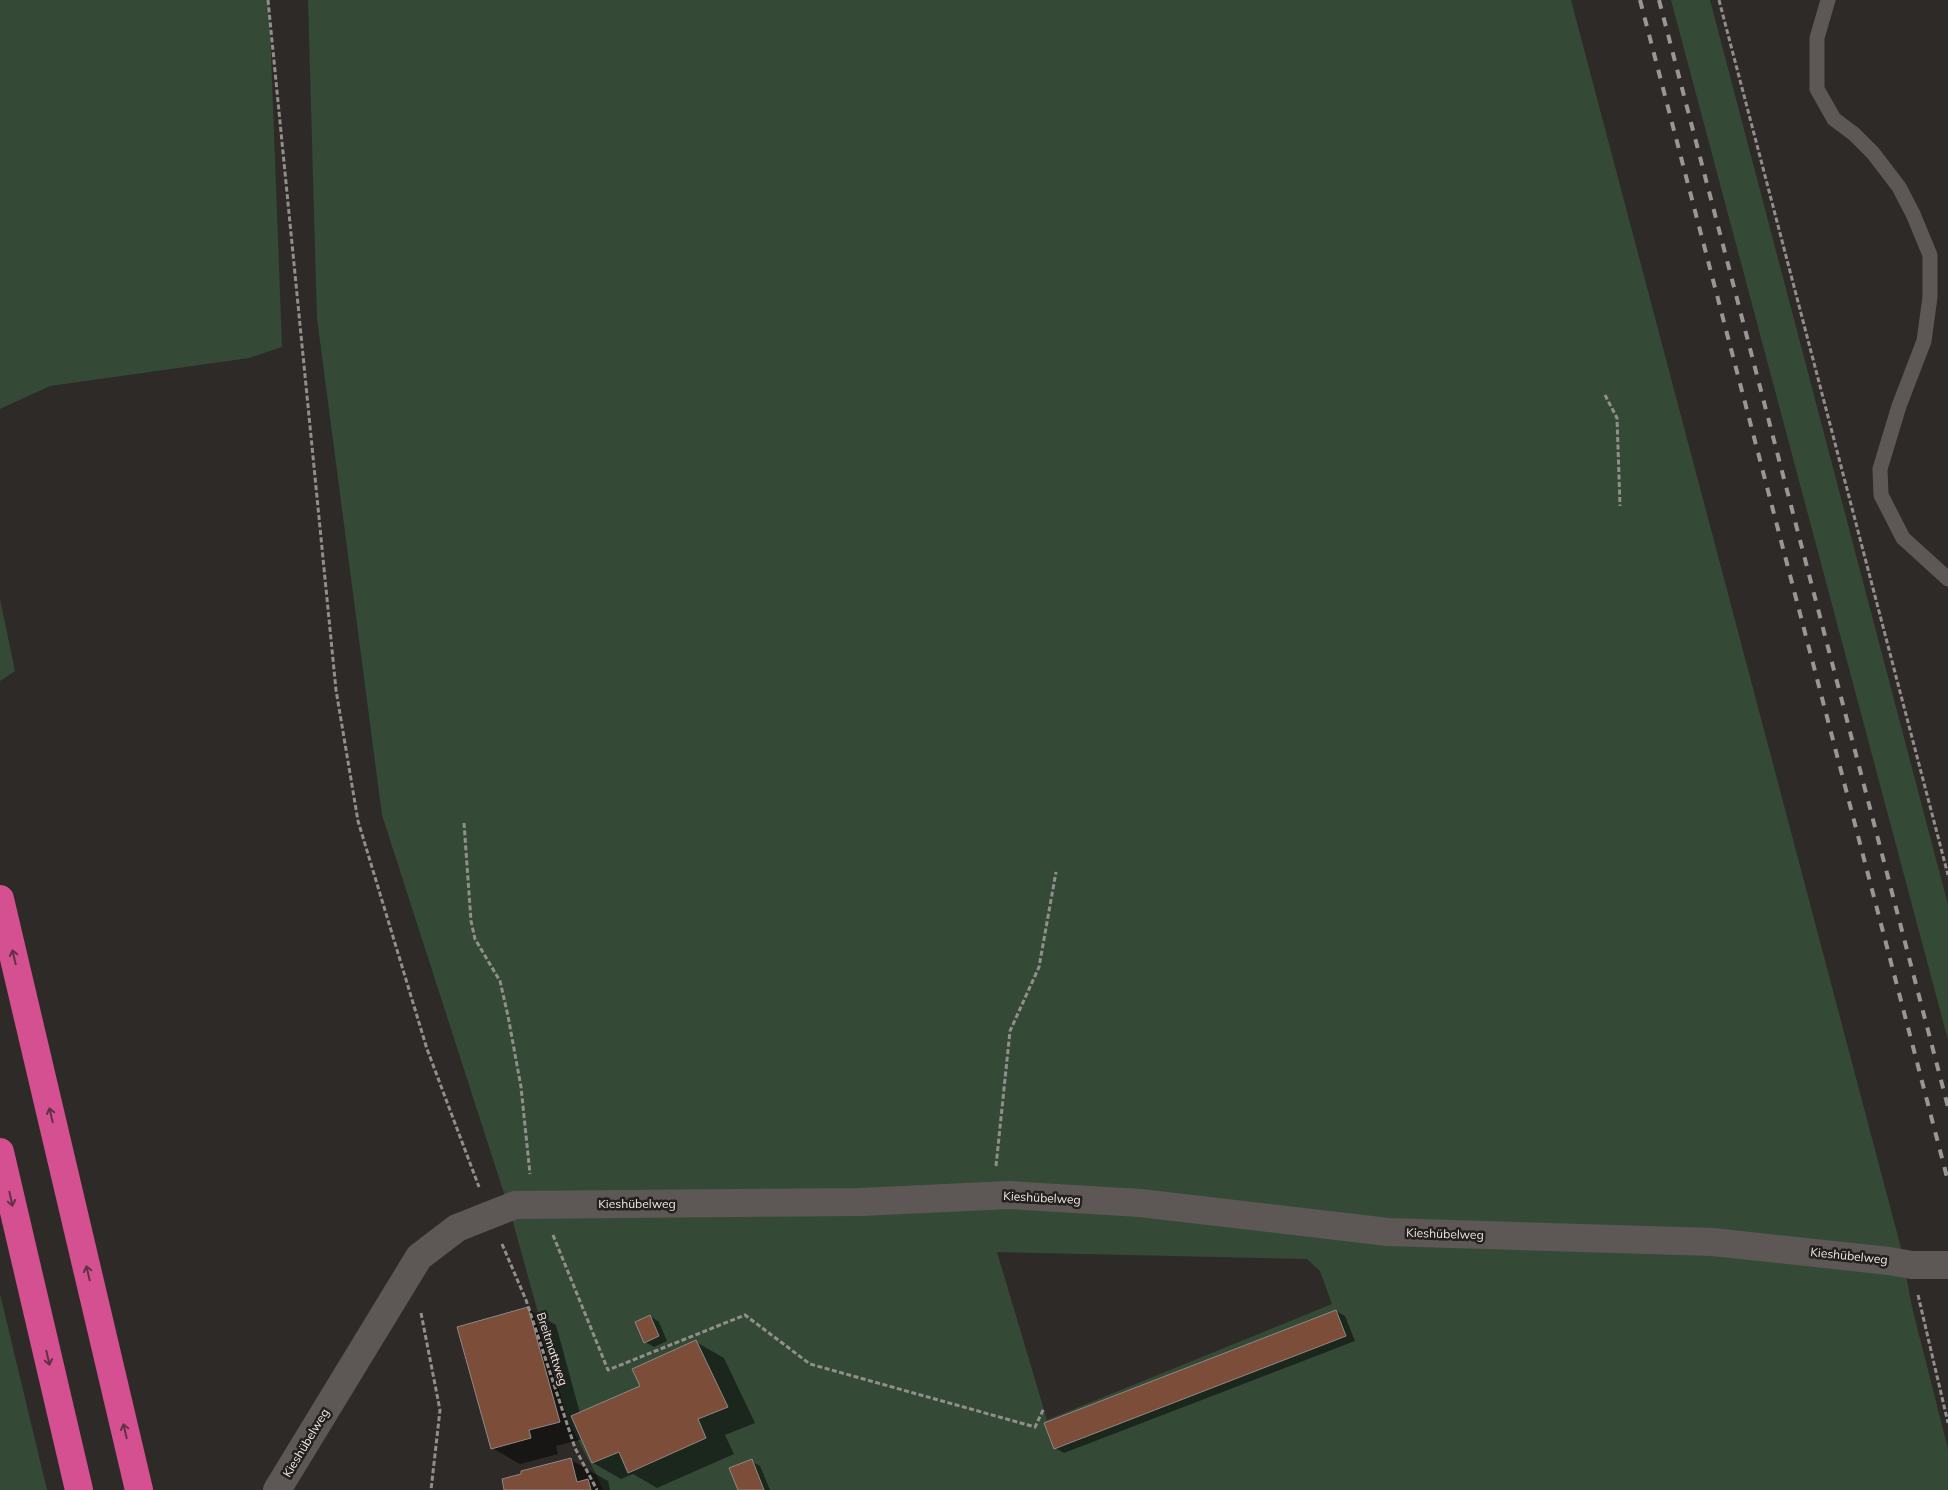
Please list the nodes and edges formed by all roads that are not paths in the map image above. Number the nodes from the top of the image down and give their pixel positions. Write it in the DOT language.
graph roads {
  1 [pos="1828,0"];
  2 [pos="1948,579"];
  3 [pos="0,899"];
  4 [pos="0,1152"];
  5 [pos="1948,1265"];
  6 [pos="138,1484"];
  7 [pos="79,1490"];
  8 [pos="277,1490"];
  1 -- 2 [label="lane"];
  6 -- 3 [label="highway, one-way"];
  4 -- 7 [label="highway, one-way"];
  5 -- 8 [label="street, Kieshübelweg"];
}
